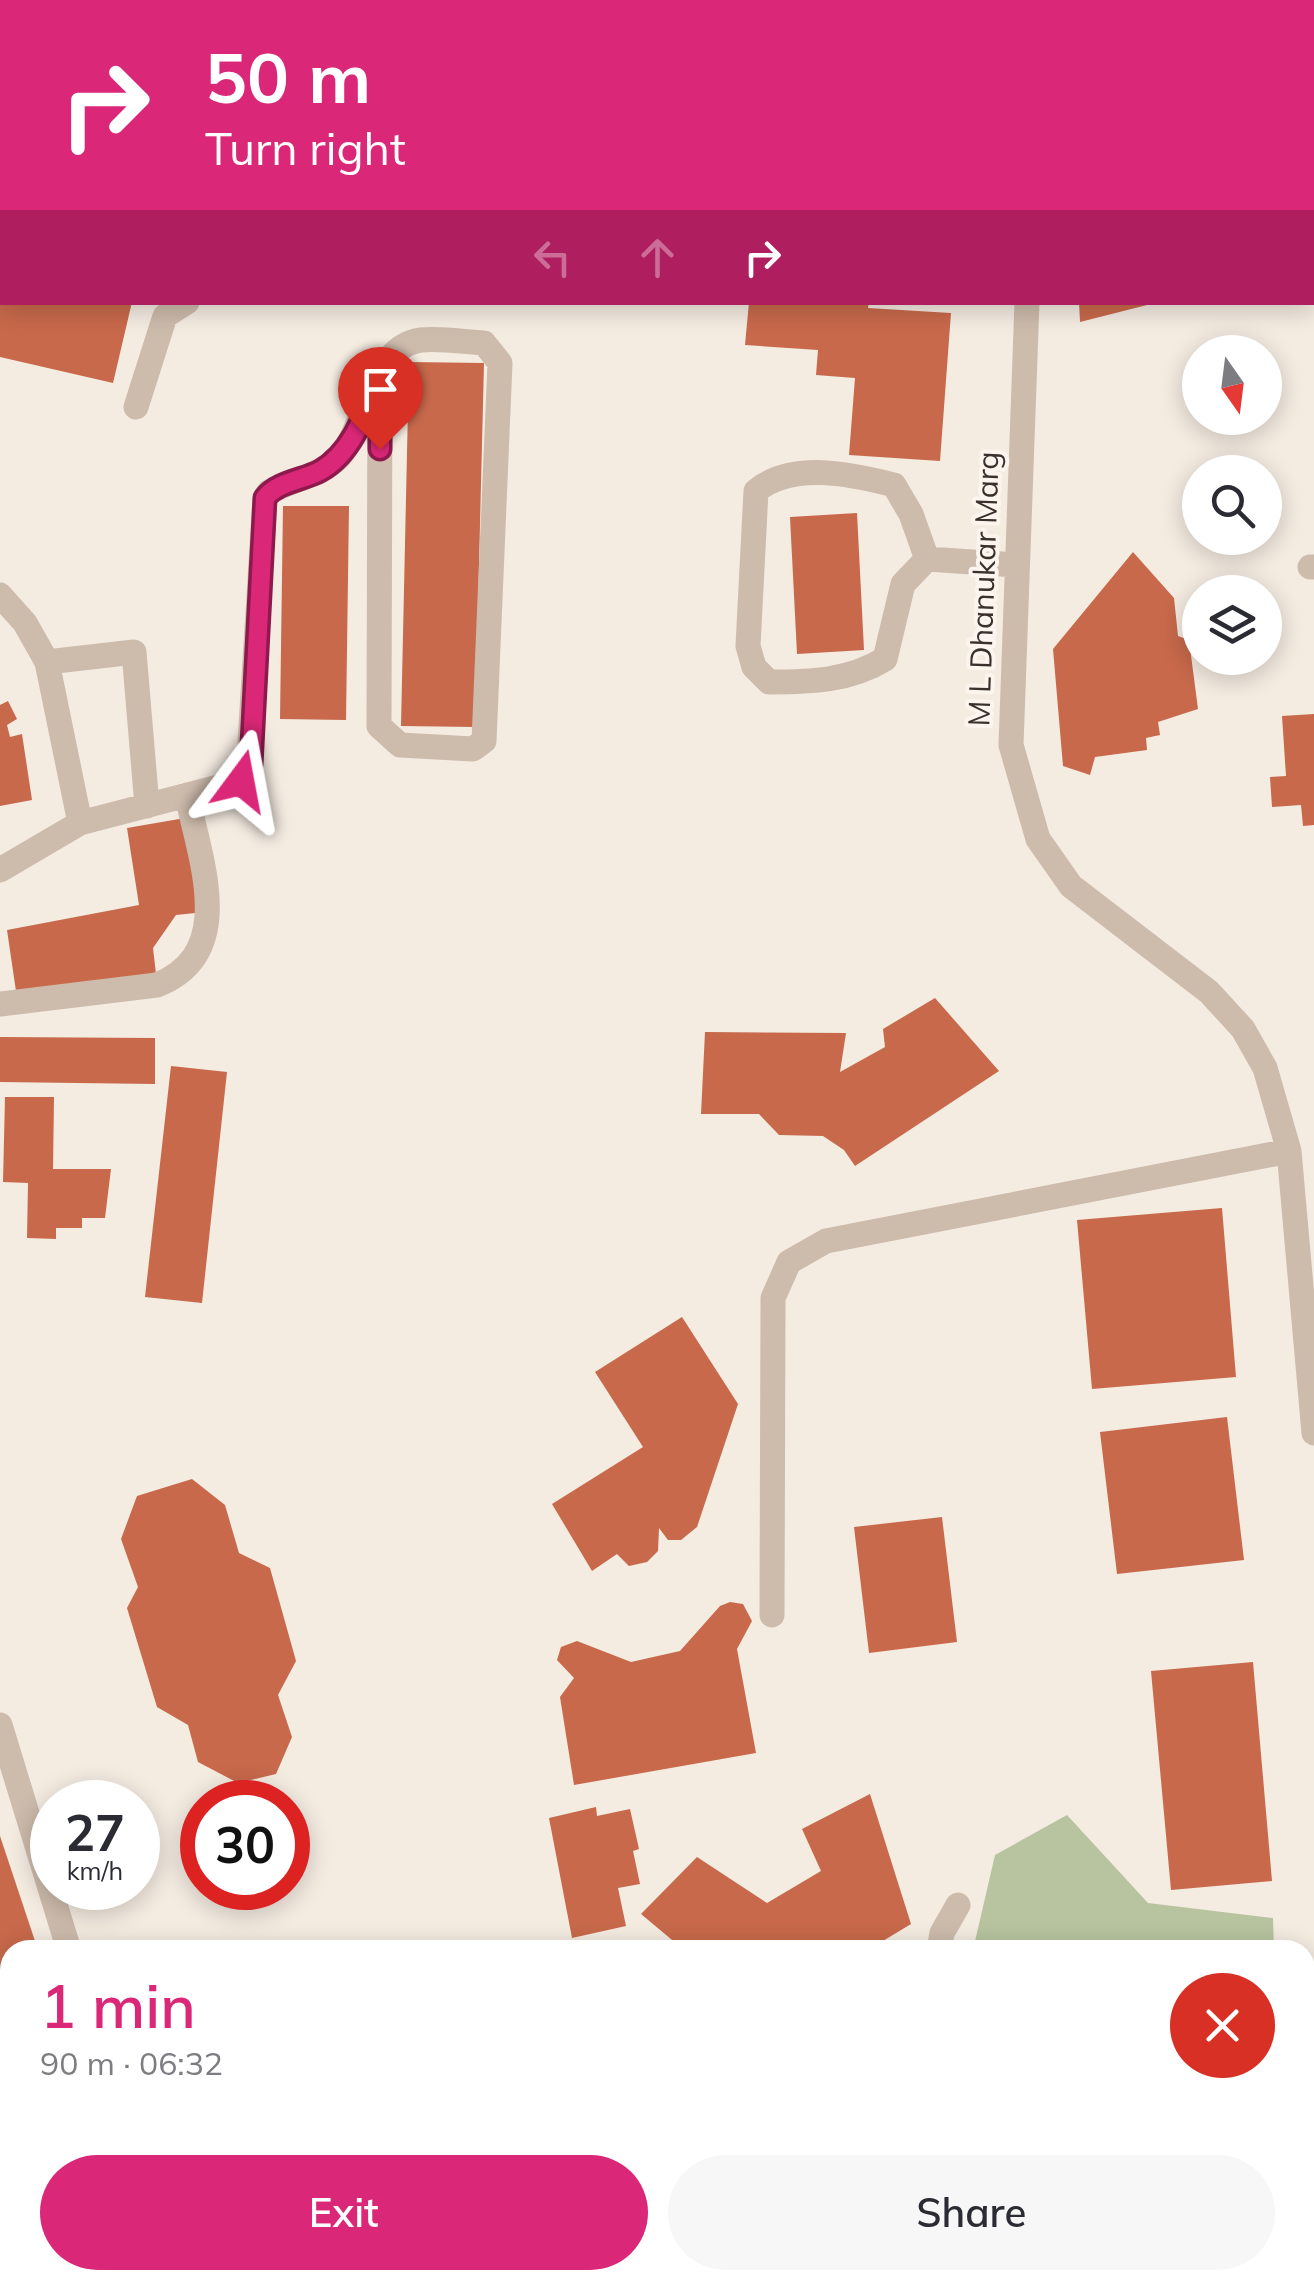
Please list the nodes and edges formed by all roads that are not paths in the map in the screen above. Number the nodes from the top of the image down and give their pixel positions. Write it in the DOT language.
graph roads {
  1 [pos="1028,305"];
  2 [pos="162,309"];
  3 [pos="380,373"];
  4 [pos="136,407"];
  5 [pos="928,560"];
  6 [pos="1018,565"];
  7 [pos="0,595"];
  8 [pos="47,662"];
  9 [pos="187,795"];
  10 [pos="146,806"];
  11 [pos="80,823"];
  12 [pos="0,870"];
  13 [pos="0,1004"];
  14 [pos="1289,1151"];
  15 [pos="1313,1405"];
  16 [pos="1314,1433"];
  17 [pos="772,1615"];
  18 [pos="0,1725"];
  19 [pos="958,1905"];
  20 [pos="66,1940"];
  21 [pos="941,1940"];
  1 -- 6 [label="street, M L Dhanukar Marg"];
  2 -- 4 [label="street"];
  3 -- 3 [label="street"];
  3 -- 9 [label="street"];
  5 -- 5 [label="street"];
  5 -- 6 [label="street"];
  6 -- 14 [label="street, M L Dhanukar Marg"];
  7 -- 8 [label="street"];
  8 -- 10 [label="street"];
  8 -- 11 [label="street"];
  9 -- 10 [label="street"];
  9 -- 13 [label="street"];
  10 -- 11 [label="street"];
  11 -- 12 [label="street"];
  14 -- 15 [label="street, M L Dhanukar Marg"];
  14 -- 17 [label="street"];
  15 -- 16 [label="street, M L Dhanukar Marg"];
  18 -- 20 [label="street"];
  19 -- 21 [label="street"];
}
